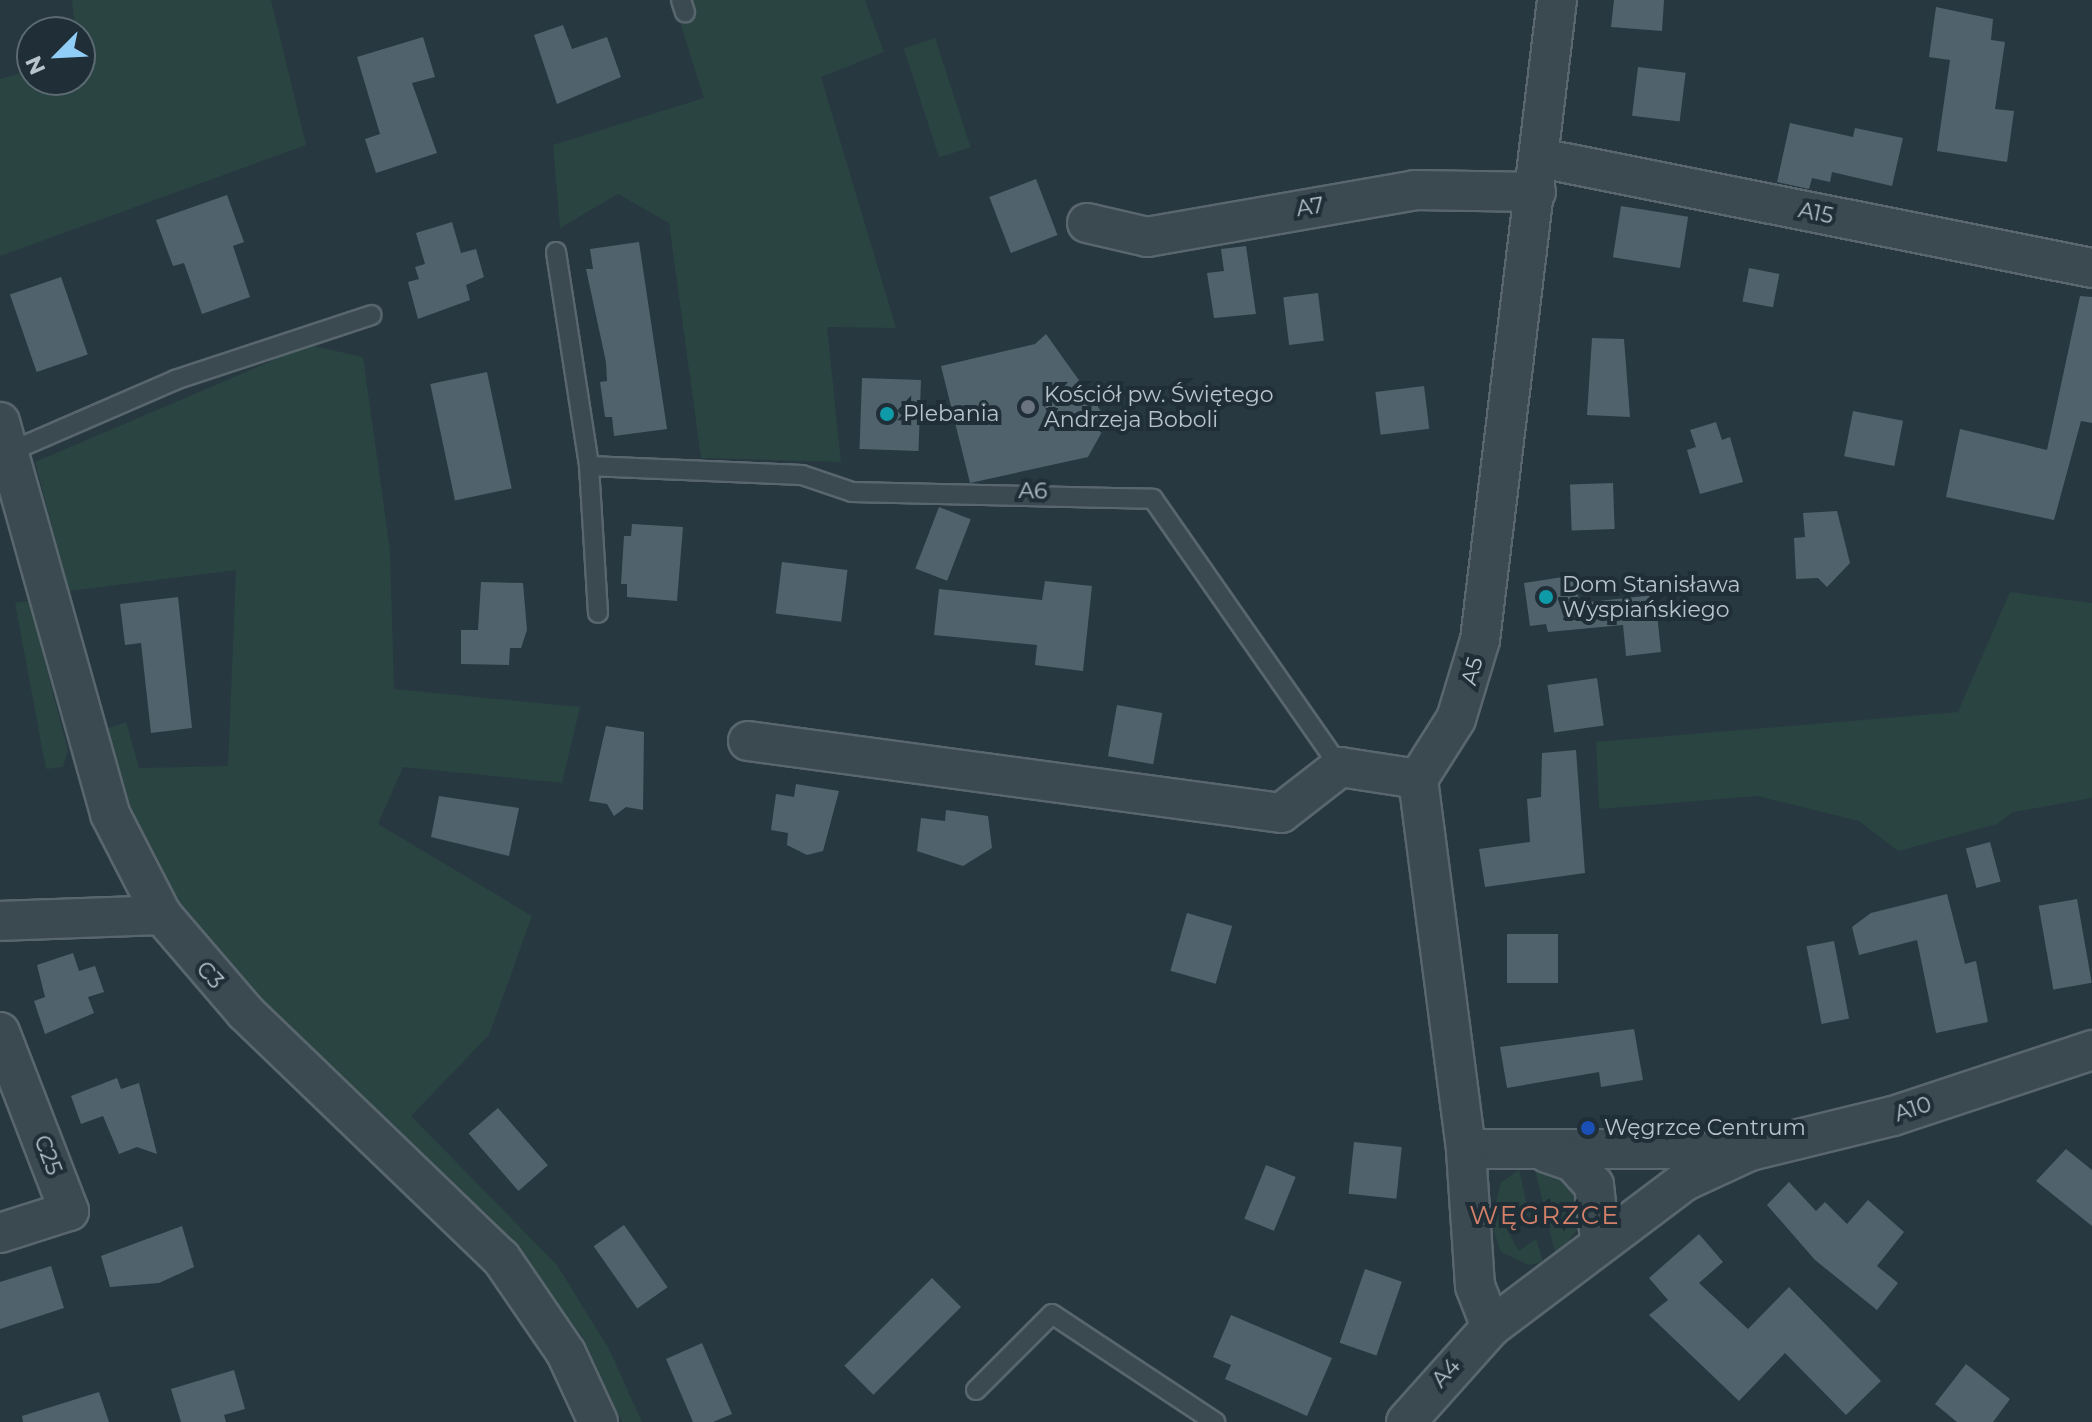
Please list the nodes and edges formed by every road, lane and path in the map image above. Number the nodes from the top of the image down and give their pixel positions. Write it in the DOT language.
graph roads {
  1 [pos="1557,0"];
  2 [pos="1538,175"];
  3 [pos="1087,223"];
  4 [pos="556,252"];
  5 [pos="2092,268"];
  6 [pos="372,315"];
  7 [pos="6,437"];
  8 [pos="589,466"];
  9 [pos="598,613"];
  10 [pos="748,741"];
  11 [pos="1340,767"];
  12 [pos="1418,779"];
  13 [pos="162,915"];
  14 [pos="0,921"];
  15 [pos="0,1032"];
  16 [pos="2092,1050"];
  17 [pos="1466,1149"];
  18 [pos="1544,1152"];
  19 [pos="1730,1158"];
  20 [pos="0,1233"];
  21 [pos="1600,1239"];
  22 [pos="1491,1327"];
  23 [pos="976,1390"];
  24 [pos="598,1422"];
  25 [pos="1215,1422"];
  26 [pos="1406,1422"];
  1 -- 2 [label="street, A5"];
  2 -- 3 [label="street, A7"];
  2 -- 5 [label="street, A15"];
  2 -- 12 [label="street, A5"];
  4 -- 8 [label="lane"];
  6 -- 7 [label="lane"];
  7 -- 13 [label="street, C3"];
  8 -- 9 [label="lane"];
  8 -- 11 [label="lane, A6"];
  10 -- 11 [label="street"];
  11 -- 12 [label="street"];
  12 -- 17 [label="street"];
  13 -- 14 [label="street"];
  13 -- 24 [label="street, C3"];
  15 -- 20 [label="street, C25"];
  16 -- 19 [label="street, A10"];
  17 -- 18 [label="street, A10"];
  17 -- 22 [label="street"];
  18 -- 19 [label="street, A10"];
  18 -- 21 [label="street, A10"];
  19 -- 21 [label="street, A10"];
  21 -- 22 [label="street, A10"];
  22 -- 26 [label="street, A4"];
  23 -- 25 [label="lane"];
}
